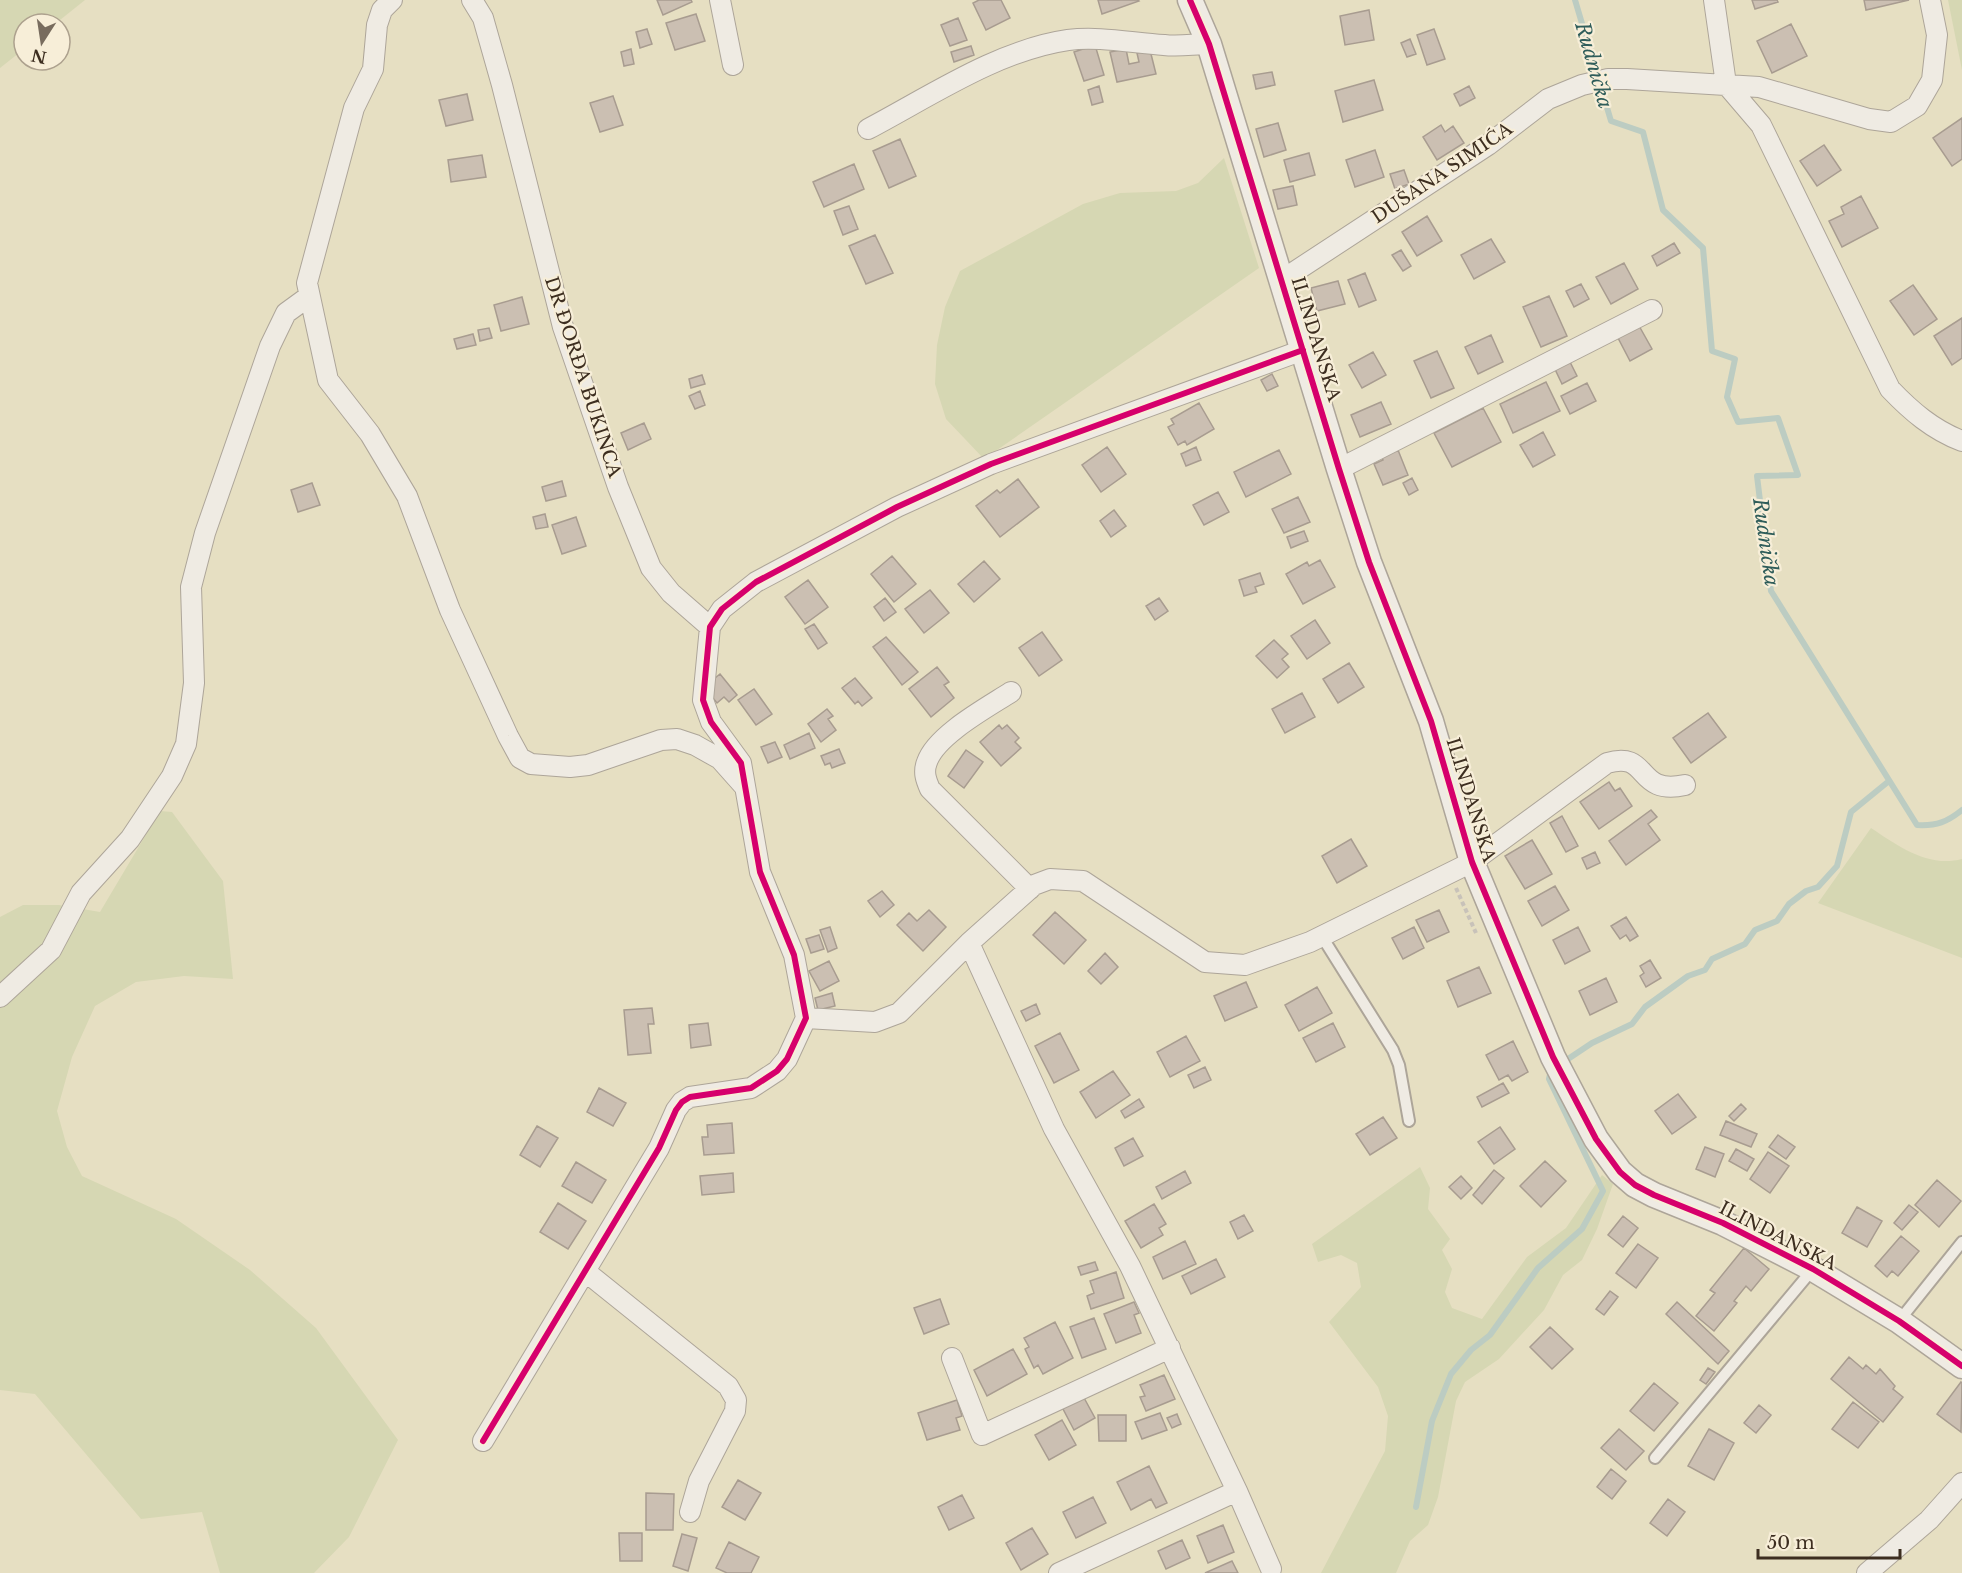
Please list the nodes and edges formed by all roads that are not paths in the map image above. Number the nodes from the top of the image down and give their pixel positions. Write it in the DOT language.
graph roads {
  1 [pos="392,0"];
  2 [pos="472,0"];
  3 [pos="720,0"];
  4 [pos="1190,0"];
  5 [pos="1714,0"];
  6 [pos="1930,0"];
  7 [pos="1209,44"];
  8 [pos="734,65"];
  9 [pos="1726,84"];
  10 [pos="868,129"];
  11 [pos="1282,280"];
  12 [pos="308,297"];
  13 [pos="1652,310"];
  14 [pos="1303,350"];
  15 [pos="1962,441"];
  16 [pos="1339,469"];
  17 [pos="710,627"];
  18 [pos="1011,692"];
  19 [pos="1684,785"];
  20 [pos="746,788"];
  21 [pos="1463,866"];
  22 [pos="1030,889"];
  23 [pos="1321,935"];
  24 [pos="969,943"];
  25 [pos="0,997"];
  26 [pos="806,1018"];
  27 [pos="1409,1121"];
  28 [pos="1962,1242"];
  29 [pos="1813,1269"];
  30 [pos="586,1272"];
  31 [pos="1899,1321"];
  32 [pos="1170,1348"];
  33 [pos="952,1358"];
  34 [pos="1962,1366"];
  35 [pos="483,1441"];
  36 [pos="1655,1458"];
  37 [pos="1962,1483"];
  38 [pos="1237,1491"];
  39 [pos="690,1512"];
  40 [pos="1271,1569"];
  41 [pos="1059,1573"];
  42 [pos="1867,1573"];
  1 -- 12 [label="street"];
  2 -- 17 [label="street, DR ĐORĐA BUKINCA"];
  3 -- 8 [label="street"];
  4 -- 7 [label="street, ILINDANSKA"];
  5 -- 9 [label="street"];
  6 -- 9 [label="street, DUŠANA SIMIĆA"];
  7 -- 10 [label="street"];
  7 -- 11 [label="street, ILINDANSKA"];
  9 -- 11 [label="street, DUŠANA SIMIĆA"];
  9 -- 15 [label="street"];
  11 -- 14 [label="street, ILINDANSKA"];
  12 -- 20 [label="street"];
  12 -- 25 [label="street"];
  13 -- 16 [label="street"];
  14 -- 16 [label="street, ILINDANSKA"];
  14 -- 17 [label="street"];
  16 -- 21 [label="street, ILINDANSKA"];
  17 -- 20 [label="street"];
  18 -- 22 [label="street"];
  19 -- 21 [label="street"];
  20 -- 26 [label="street"];
  21 -- 23 [label="street"];
  21 -- 29 [label="street, ILINDANSKA"];
  22 -- 23 [label="street"];
  22 -- 24 [label="street"];
  23 -- 27 [label="lane"];
  24 -- 26 [label="street"];
  24 -- 32 [label="street"];
  26 -- 30 [label="street"];
  28 -- 31 [label="lane"];
  29 -- 31 [label="street, ILINDANSKA"];
  29 -- 36 [label="lane"];
  30 -- 35 [label="street"];
  30 -- 39 [label="street"];
  31 -- 34 [label="street, ILINDANSKA"];
  32 -- 33 [label="street"];
  32 -- 38 [label="street"];
  37 -- 42 [label="street"];
  38 -- 40 [label="street"];
  38 -- 41 [label="street"];
}
